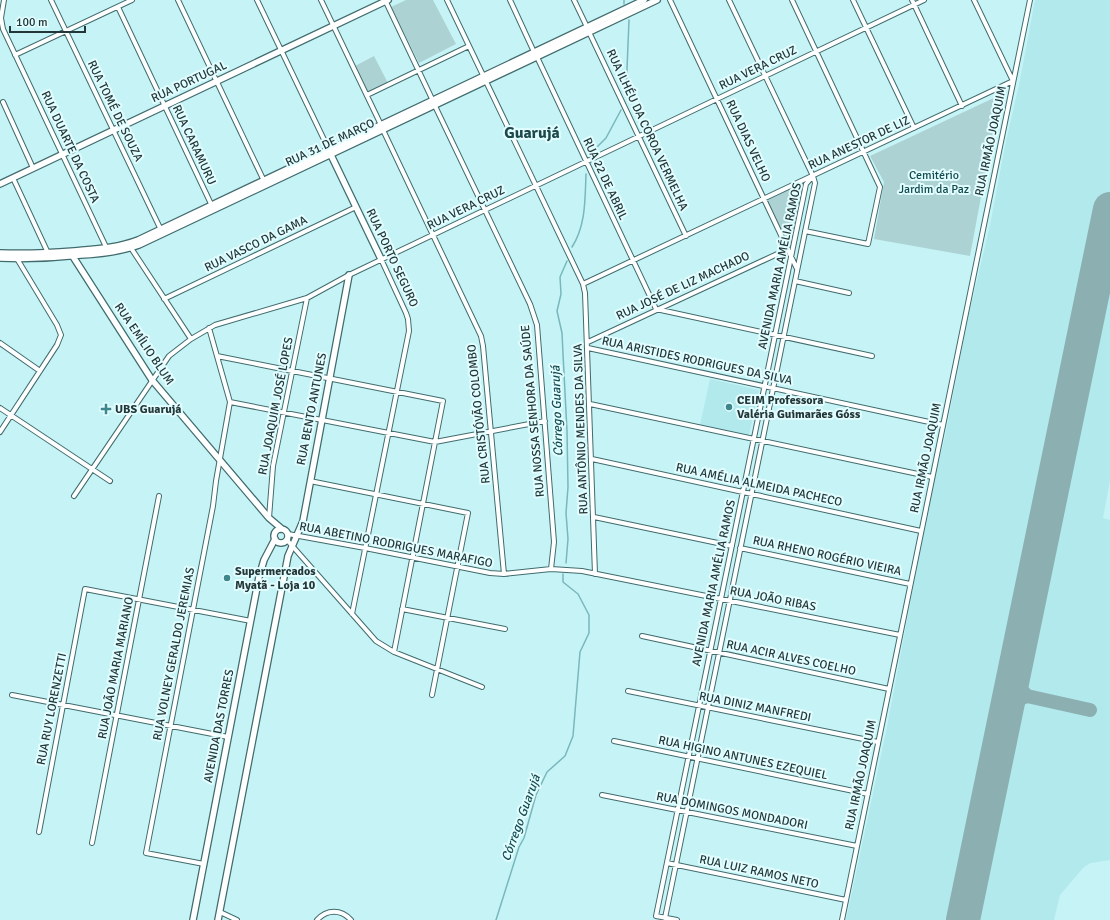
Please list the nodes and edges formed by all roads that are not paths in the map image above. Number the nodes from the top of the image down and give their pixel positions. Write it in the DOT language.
graph roads {
  1 [pos="4,0"];
  2 [pos="51,0"];
  3 [pos="132,0"];
  4 [pos="178,0"];
  5 [pos="257,0"];
  6 [pos="321,0"];
  7 [pos="386,0"];
  8 [pos="447,0"];
  9 [pos="510,0"];
  10 [pos="574,0"];
  11 [pos="644,0"];
  12 [pos="657,0"];
  13 [pos="670,0"];
  14 [pos="730,0"];
  15 [pos="792,0"];
  16 [pos="853,0"];
  17 [pos="912,0"];
  18 [pos="924,0"];
  19 [pos="974,0"];
  20 [pos="1030,0"];
  21 [pos="914,5"];
  22 [pos="118,7"];
  23 [pos="334,26"];
  24 [pos="866,28"];
  25 [pos="588,30"];
  26 [pos="66,31"];
  27 [pos="469,46"];
  28 [pos="281,51"];
  29 [pos="816,52"];
  30 [pos="15,55"];
  31 [pos="536,55"];
  32 [pos="418,70"];
  33 [pos="766,76"];
  34 [pos="485,79"];
  35 [pos="216,81"];
  36 [pos="1013,81"];
  37 [pos="367,96"];
  38 [pos="717,99"];
  39 [pos="3,102"];
  40 [pos="434,103"];
  41 [pos="165,106"];
  42 [pos="962,106"];
  43 [pos="382,128"];
  44 [pos="914,128"];
  45 [pos="113,130"];
  46 [pos="639,136"];
  47 [pos="864,152"];
  48 [pos="330,153"];
  49 [pos="63,154"];
  50 [pos="586,161"];
  51 [pos="33,168"];
  52 [pos="813,176"];
  53 [pos="13,178"];
  54 [pos="264,181"];
  55 [pos="0,184"];
  56 [pos="536,186"];
  57 [pos="764,199"];
  58 [pos="212,206"];
  59 [pos="356,207"];
  60 [pos="485,210"];
  61 [pos="161,230"];
  62 [pos="805,231"];
  63 [pos="433,234"];
  64 [pos="686,236"];
  65 [pos="131,248"];
  66 [pos="107,249"];
  67 [pos="788,249"];
  68 [pos="0,253"];
  69 [pos="48,253"];
  70 [pos="71,254"];
  71 [pos="16,256"];
  72 [pos="791,257"];
  73 [pos="0,258"];
  74 [pos="381,259"];
  75 [pos="633,261"];
  76 [pos="797,269"];
  77 [pos="348,275"];
  78 [pos="795,281"];
  79 [pos="583,284"];
  80 [pos="849,293"];
  81 [pos="307,298"];
  82 [pos="164,299"];
  83 [pos="656,309"];
  84 [pos="209,328"];
  85 [pos="775,335"];
  86 [pos="784,337"];
  87 [pos="191,339"];
  88 [pos="588,342"];
  89 [pos="0,344"];
  90 [pos="588,348"];
  91 [pos="217,356"];
  92 [pos="872,356"];
  93 [pos="40,370"];
  94 [pos="292,371"];
  95 [pos="329,378"];
  96 [pos="152,380"];
  97 [pos="765,386"];
  98 [pos="773,388"];
  99 [pos="396,392"];
  100 [pos="230,402"];
  101 [pos="590,404"];
  102 [pos="0,408"];
  103 [pos="284,413"];
  104 [pos="11,415"];
  105 [pos="322,420"];
  106 [pos="545,421"];
  107 [pos="943,425"];
  108 [pos="491,431"];
  109 [pos="0,432"];
  110 [pos="388,433"];
  111 [pos="754,439"];
  112 [pos="762,441"];
  113 [pos="435,442"];
  114 [pos="220,459"];
  115 [pos="592,459"];
  116 [pos="92,469"];
  117 [pos="932,476"];
  118 [pos="110,481"];
  119 [pos="310,481"];
  120 [pos="743,492"];
  121 [pos="376,494"];
  122 [pos="751,494"];
  123 [pos="74,496"];
  124 [pos="159,496"];
  125 [pos="423,504"];
  126 [pos="594,517"];
  127 [pos="269,518"];
  128 [pos="282,529"];
  129 [pos="921,531"];
  130 [pos="275,532"];
  131 [pos="296,536"];
  132 [pos="286,538"];
  133 [pos="275,539"];
  134 [pos="292,546"];
  135 [pos="732,546"];
  136 [pos="365,548"];
  137 [pos="740,548"];
  138 [pos="288,556"];
  139 [pos="412,557"];
  140 [pos="457,566"];
  141 [pos="551,568"];
  142 [pos="504,574"];
  143 [pos="595,574"];
  144 [pos="910,584"];
  145 [pos="721,599"];
  146 [pos="139,600"];
  147 [pos="730,601"];
  148 [pos="402,609"];
  149 [pos="192,610"];
  150 [pos="352,614"];
  151 [pos="447,618"];
  152 [pos="251,621"];
  153 [pos="505,629"];
  154 [pos="900,635"];
  155 [pos="642,636"];
  156 [pos="711,651"];
  157 [pos="394,652"];
  158 [pos="719,653"];
  159 [pos="437,669"];
  160 [pos="482,687"];
  161 [pos="889,689"];
  162 [pos="628,691"];
  163 [pos="432,695"];
  164 [pos="12,696"];
  165 [pos="63,705"];
  166 [pos="700,706"];
  167 [pos="708,708"];
  168 [pos="116,716"];
  169 [pos="170,726"];
  170 [pos="228,737"];
  171 [pos="614,741"];
  172 [pos="878,742"];
  173 [pos="689,757"];
  174 [pos="697,759"];
  175 [pos="868,794"];
  176 [pos="602,795"];
  177 [pos="678,810"];
  178 [pos="687,812"];
  179 [pos="39,832"];
  180 [pos="92,843"];
  181 [pos="857,846"];
  182 [pos="667,863"];
  183 [pos="204,864"];
  184 [pos="676,865"];
  185 [pos="846,900"];
  186 [pos="220,912"];
  187 [pos="665,918"];
  188 [pos="193,920"];
  189 [pos="218,920"];
  190 [pos="237,920"];
  191 [pos="316,920"];
  192 [pos="351,920"];
  193 [pos="677,920"];
  194 [pos="842,920"];
  1 -- 30 [label="street, RUA DUARTE DA COSTA"];
  2 -- 26 [label="street, RUA TOMÉ DE SOUZA"];
  3 -- 22 [label="street"];
  4 -- 35 [label="street"];
  5 -- 28 [label="street, RUA PORTO SEGURO"];
  6 -- 23 [label="street, RUA CRISTÓVÃO COLOMBO"];
  7 -- 23 [label="main road, RUA PORTUGAL"];
  7 -- 32 [label="street, RUA NOSSA SENHORA DA SAÚDE"];
  8 -- 27 [label="street, RUA ANTÔNIO MENDES DA SILVA"];
  9 -- 31 [label="street, RUA 22 DE ABRIL"];
  10 -- 25 [label="street, RUA ILHÉU DA COROA VERMELHA"];
  11 -- 25 [label="main road, RUA 31 DE MARÇO"];
  12 -- 25 [label="main road, RUA 31 DE MARÇO"];
  13 -- 38 [label="street, RUA DIAS VELHO"];
  14 -- 33 [label="street"];
  15 -- 29 [label="street"];
  16 -- 24 [label="street"];
  17 -- 21 [label="street"];
  18 -- 21 [label="street, RUA VERA CRUZ"];
  19 -- 36 [label="street"];
  20 -- 36 [label="street, RUA IRMÃO JOAQUIM"];
  21 -- 24 [label="street, RUA VERA CRUZ"];
  21 -- 42 [label="street"];
  22 -- 26 [label="street"];
  22 -- 41 [label="street, RUA CARAMURU"];
  23 -- 28 [label="main road, RUA PORTUGAL"];
  23 -- 37 [label="street, RUA CRISTÓVÃO COLOMBO"];
  24 -- 29 [label="street, RUA VERA CRUZ"];
  24 -- 44 [label="street"];
  25 -- 31 [label="main road, RUA 31 DE MARÇO"];
  25 -- 46 [label="street, RUA ILHÉU DA COROA VERMELHA"];
  26 -- 30 [label="street"];
  26 -- 45 [label="street, RUA TOMÉ DE SOUZA"];
  27 -- 32 [label="street"];
  27 -- 34 [label="street, RUA ANTÔNIO MENDES DA SILVA"];
  28 -- 35 [label="main road, RUA PORTUGAL"];
  28 -- 48 [label="street, RUA PORTO SEGURO"];
  29 -- 33 [label="street, RUA VERA CRUZ"];
  29 -- 47 [label="street"];
  30 -- 49 [label="street, RUA DUARTE DA COSTA"];
  31 -- 34 [label="main road, RUA 31 DE MARÇO"];
  31 -- 50 [label="street, RUA 22 DE ABRIL"];
  32 -- 37 [label="street"];
  32 -- 40 [label="street, RUA NOSSA SENHORA DA SAÚDE"];
  33 -- 38 [label="street, RUA VERA CRUZ"];
  33 -- 52 [label="street"];
  34 -- 40 [label="main road, RUA 31 DE MARÇO"];
  34 -- 56 [label="street, RUA ANTÔNIO MENDES DA SILVA"];
  35 -- 41 [label="main road, RUA PORTUGAL"];
  35 -- 54 [label="street"];
  36 -- 42 [label="street, RUA ANESTOR DE LIZ"];
  36 -- 107 [label="street, RUA IRMÃO JOAQUIM"];
  37 -- 43 [label="street, RUA CRISTÓVÃO COLOMBO"];
  38 -- 46 [label="street, RUA VERA CRUZ"];
  38 -- 57 [label="street, RUA DIAS VELHO"];
  39 -- 51 [label="street"];
  40 -- 43 [label="main road, RUA 31 DE MARÇO"];
  40 -- 60 [label="street, RUA NOSSA SENHORA DA SAÚDE"];
  41 -- 45 [label="main road, RUA PORTUGAL"];
  41 -- 58 [label="street, RUA CARAMURU"];
  42 -- 44 [label="street, RUA ANESTOR DE LIZ"];
  43 -- 48 [label="main road, RUA 31 DE MARÇO"];
  43 -- 63 [label="street, RUA CRISTÓVÃO COLOMBO"];
  44 -- 47 [label="street, RUA ANESTOR DE LIZ"];
  45 -- 49 [label="main road, RUA PORTUGAL"];
  45 -- 61 [label="street, RUA TOMÉ DE SOUZA"];
  46 -- 50 [label="street, RUA VERA CRUZ"];
  46 -- 64 [label="street, RUA ILHÉU DA COROA VERMELHA"];
  47 -- 52 [label="street, RUA ANESTOR DE LIZ"];
  47 -- 62 [label="street"];
  48 -- 54 [label="main road, RUA 31 DE MARÇO"];
  48 -- 59 [label="main road, RUA PORTO SEGURO"];
  48 -- 65 [label="main road, RUA 31 DE MARÇO"];
  49 -- 51 [label="main road, RUA PORTUGAL"];
  49 -- 66 [label="street, RUA DUARTE DA COSTA"];
  50 -- 56 [label="street, RUA VERA CRUZ"];
  50 -- 75 [label="street, RUA 22 DE ABRIL"];
  51 -- 53 [label="main road, RUA PORTUGAL"];
  52 -- 57 [label="street, RUA ANESTOR DE LIZ"];
  52 -- 62 [label="street, AVENIDA MARIA AMÉLIA RAMOS"];
  52 -- 72 [label="street, AVENIDA MARIA AMÉLIA RAMOS"];
  53 -- 55 [label="main road, RUA PORTUGAL"];
  53 -- 69 [label="street"];
  54 -- 58 [label="main road, RUA 31 DE MARÇO"];
  56 -- 60 [label="street, RUA VERA CRUZ"];
  56 -- 79 [label="street, RUA ANTÔNIO MENDES DA SILVA"];
  57 -- 64 [label="street, RUA ANESTOR DE LIZ"];
  57 -- 67 [label="street, RUA DIAS VELHO"];
  58 -- 61 [label="main road, RUA 31 DE MARÇO"];
  59 -- 74 [label="main road, RUA PORTO SEGURO"];
  59 -- 82 [label="street, RUA VASCO DA GAMA"];
  60 -- 63 [label="street, RUA VERA CRUZ"];
  60 -- 106 [label="street, RUA NOSSA SENHORA DA SAÚDE"];
  61 -- 66 [label="main road, RUA 31 DE MARÇO"];
  62 -- 76 [label="street, AVENIDA MARIA AMÉLIA RAMOS"];
  63 -- 74 [label="street, RUA VERA CRUZ"];
  63 -- 108 [label="street, RUA CRISTÓVÃO COLOMBO"];
  64 -- 75 [label="street, RUA ANESTOR DE LIZ"];
  65 -- 70 [label="main road, RUA 31 DE MARÇO"];
  65 -- 82 [label="street"];
  66 -- 70 [label="main road, RUA 31 DE MARÇO"];
  67 -- 72 [label="street, RUA DIAS VELHO"];
  67 -- 83 [label="street, RUA JOSÉ DE LIZ MACHADO"];
  68 -- 71 [label="main road, RUA 31 DE MARÇO"];
  69 -- 70 [label="main road, RUA 31 DE MARÇO"];
  69 -- 71 [label="main road, RUA 31 DE MARÇO"];
  70 -- 71 [label="main road, RUA 31 DE MARÇO"];
  70 -- 96 [label="main road, RUA EMÍLIO BLUM"];
  71 -- 73 [label="main road, RUA 31 DE MARÇO"];
  71 -- 93 [label="street"];
  72 -- 76 [label="street, RUA DIAS VELHO"];
  72 -- 85 [label="street, AVENIDA MARIA AMÉLIA RAMOS"];
  74 -- 77 [label="street, RUA VERA CRUZ"];
  74 -- 99 [label="street, RUA PORTO SEGURO"];
  75 -- 79 [label="street, RUA ANESTOR DE LIZ"];
  75 -- 83 [label="street, RUA 22 DE ABRIL"];
  76 -- 78 [label="street, AVENIDA MARIA AMÉLIA RAMOS"];
  77 -- 81 [label="street, RUA VERA CRUZ"];
  77 -- 95 [label="main road, RUA BENTO ANTUNES"];
  78 -- 80 [label="street"];
  78 -- 86 [label="street, AVENIDA MARIA AMÉLIA RAMOS"];
  79 -- 88 [label="street, RUA ANTÔNIO MENDES DA SILVA"];
  81 -- 84 [label="street, RUA VERA CRUZ"];
  81 -- 94 [label="street, RUA JOAQUIM JOSÉ LOPES"];
  82 -- 87 [label="street"];
  83 -- 85 [label="street"];
  83 -- 88 [label="street, RUA JOSÉ DE LIZ MACHADO"];
  84 -- 87 [label="street, RUA VERA CRUZ"];
  84 -- 91 [label="street"];
  85 -- 86 [label="street"];
  85 -- 97 [label="street, AVENIDA MARIA AMÉLIA RAMOS"];
  86 -- 92 [label="street"];
  86 -- 98 [label="street, AVENIDA MARIA AMÉLIA RAMOS"];
  87 -- 96 [label="street, RUA VERA CRUZ"];
  88 -- 90 [label="street, RUA ANTÔNIO MENDES DA SILVA"];
  89 -- 93 [label="street"];
  90 -- 97 [label="street, RUA ARISTIDES RODRIGUES DA SILVA"];
  90 -- 101 [label="street, RUA ANTÔNIO MENDES DA SILVA"];
  91 -- 94 [label="street"];
  91 -- 100 [label="street"];
  93 -- 104 [label="street"];
  94 -- 95 [label="street"];
  94 -- 103 [label="street, RUA JOAQUIM JOSÉ LOPES"];
  95 -- 99 [label="street"];
  95 -- 105 [label="main road, RUA BENTO ANTUNES"];
  96 -- 114 [label="main road, RUA EMÍLIO BLUM"];
  96 -- 116 [label="street, RUA VERA CRUZ"];
  97 -- 98 [label="street, RUA ARISTIDES RODRIGUES DA SILVA"];
  97 -- 111 [label="street, AVENIDA MARIA AMÉLIA RAMOS"];
  98 -- 107 [label="street, RUA ARISTIDES RODRIGUES DA SILVA"];
  98 -- 112 [label="street, AVENIDA MARIA AMÉLIA RAMOS"];
  99 -- 110 [label="street, RUA PORTO SEGURO"];
  99 -- 113 [label="street"];
  100 -- 103 [label="street"];
  100 -- 114 [label="street, RUA VOLNEY GERALDO JEREMIAS"];
  101 -- 111 [label="street"];
  101 -- 115 [label="street, RUA ANTÔNIO MENDES DA SILVA"];
  102 -- 104 [label="street"];
  103 -- 105 [label="street"];
  103 -- 127 [label="street, RUA JOAQUIM JOSÉ LOPES"];
  104 -- 109 [label="street"];
  104 -- 116 [label="street"];
  105 -- 110 [label="street"];
  105 -- 119 [label="main road, RUA BENTO ANTUNES"];
  106 -- 108 [label="street"];
  106 -- 141 [label="street, RUA NOSSA SENHORA DA SAÚDE"];
  107 -- 117 [label="street, RUA IRMÃO JOAQUIM"];
  108 -- 113 [label="street"];
  108 -- 142 [label="street, RUA CRISTÓVÃO COLOMBO"];
  110 -- 113 [label="street"];
  110 -- 121 [label="street, RUA PORTO SEGURO"];
  111 -- 112 [label="street"];
  111 -- 120 [label="street, AVENIDA MARIA AMÉLIA RAMOS"];
  112 -- 117 [label="street"];
  112 -- 122 [label="street, AVENIDA MARIA AMÉLIA RAMOS"];
  113 -- 125 [label="street"];
  114 -- 127 [label="main road, RUA EMÍLIO BLUM"];
  114 -- 149 [label="street, RUA VOLNEY GERALDO JEREMIAS"];
  115 -- 120 [label="street, RUA AMÉLIA ALMEIDA PACHECO"];
  115 -- 126 [label="street, RUA ANTÔNIO MENDES DA SILVA"];
  116 -- 118 [label="street"];
  116 -- 123 [label="street, RUA VERA CRUZ"];
  117 -- 129 [label="street, RUA IRMÃO JOAQUIM"];
  119 -- 121 [label="street"];
  119 -- 131 [label="main road, RUA BENTO ANTUNES"];
  120 -- 122 [label="street, RUA AMÉLIA ALMEIDA PACHECO"];
  120 -- 135 [label="street, AVENIDA MARIA AMÉLIA RAMOS"];
  121 -- 125 [label="street"];
  121 -- 136 [label="street, RUA PORTO SEGURO"];
  122 -- 129 [label="street, RUA AMÉLIA ALMEIDA PACHECO"];
  122 -- 137 [label="street, AVENIDA MARIA AMÉLIA RAMOS"];
  124 -- 146 [label="street, RUA JOÃO MARIA MARIANO"];
  125 -- 139 [label="street"];
  125 -- 140 [label="street"];
  126 -- 135 [label="street"];
  126 -- 143 [label="street, RUA ANTÔNIO MENDES DA SILVA"];
  127 -- 128 [label="main road, RUA EMÍLIO BLUM"];
  127 -- 130 [label="main road, RUA EMÍLIO BLUM"];
  128 -- 130 [label="main road"];
  128 -- 132 [label="main road"];
  129 -- 144 [label="street, RUA IRMÃO JOAQUIM"];
  130 -- 133 [label="main road"];
  131 -- 132 [label="street, RUA ABETINO RODRIGUES MARAFIGO"];
  131 -- 134 [label="main road, RUA BENTO ANTUNES"];
  131 -- 136 [label="street, RUA ABETINO RODRIGUES MARAFIGO"];
  132 -- 133 [label="main road"];
  132 -- 134 [label="street"];
  132 -- 138 [label="main road"];
  133 -- 152 [label="main road, AVENIDA DAS TORRES"];
  134 -- 138 [label="main road"];
  134 -- 150 [label="street"];
  135 -- 145 [label="street, AVENIDA MARIA AMÉLIA RAMOS"];
  136 -- 139 [label="street, RUA ABETINO RODRIGUES MARAFIGO"];
  136 -- 150 [label="street, RUA PORTO SEGURO"];
  137 -- 144 [label="street, RUA RHENO ROGÉRIO VIEIRA"];
  137 -- 147 [label="street, AVENIDA MARIA AMÉLIA RAMOS"];
  138 -- 186 [label="main road"];
  139 -- 140 [label="street, RUA ABETINO RODRIGUES MARAFIGO"];
  139 -- 148 [label="street"];
  140 -- 142 [label="street, RUA ABETINO RODRIGUES MARAFIGO"];
  140 -- 151 [label="street"];
  141 -- 142 [label="street, RUA ABETINO RODRIGUES MARAFIGO"];
  141 -- 143 [label="street, RUA ABETINO RODRIGUES MARAFIGO"];
  143 -- 145 [label="street, RUA JOÃO RIBAS"];
  144 -- 154 [label="street, RUA IRMÃO JOAQUIM"];
  145 -- 147 [label="street, RUA JOÃO RIBAS"];
  145 -- 156 [label="street, AVENIDA MARIA AMÉLIA RAMOS"];
  146 -- 149 [label="street"];
  146 -- 165 [label="street, RUA RUY LORENZETTI"];
  146 -- 168 [label="street, RUA JOÃO MARIA MARIANO"];
  147 -- 154 [label="street, RUA JOÃO RIBAS"];
  147 -- 158 [label="street, AVENIDA MARIA AMÉLIA RAMOS"];
  148 -- 151 [label="street"];
  148 -- 157 [label="street"];
  149 -- 152 [label="street"];
  149 -- 169 [label="street, RUA VOLNEY GERALDO JEREMIAS"];
  150 -- 157 [label="street"];
  151 -- 153 [label="street"];
  151 -- 159 [label="street"];
  152 -- 170 [label="main road, AVENIDA DAS TORRES"];
  154 -- 161 [label="street, RUA IRMÃO JOAQUIM"];
  155 -- 156 [label="street, RUA ACIR ALVES COELHO"];
  156 -- 158 [label="street, RUA ACIR ALVES COELHO"];
  156 -- 166 [label="street, AVENIDA MARIA AMÉLIA RAMOS"];
  157 -- 159 [label="street"];
  158 -- 161 [label="street, RUA ACIR ALVES COELHO"];
  158 -- 167 [label="street, AVENIDA MARIA AMÉLIA RAMOS"];
  159 -- 160 [label="street"];
  159 -- 163 [label="street"];
  161 -- 172 [label="street, RUA IRMÃO JOAQUIM"];
  162 -- 166 [label="street, RUA DINIZ MANFREDI"];
  164 -- 165 [label="street"];
  165 -- 168 [label="street"];
  165 -- 179 [label="street, RUA RUY LORENZETTI"];
  166 -- 167 [label="street, RUA DINIZ MANFREDI"];
  166 -- 173 [label="street, AVENIDA MARIA AMÉLIA RAMOS"];
  167 -- 172 [label="street, RUA DINIZ MANFREDI"];
  167 -- 174 [label="street, AVENIDA MARIA AMÉLIA RAMOS"];
  168 -- 169 [label="street"];
  168 -- 180 [label="street, RUA JOÃO MARIA MARIANO"];
  169 -- 170 [label="street"];
  169 -- 183 [label="street, RUA VOLNEY GERALDO JEREMIAS"];
  170 -- 183 [label="main road, AVENIDA DAS TORRES"];
  171 -- 173 [label="street, RUA HIGINO ANTUNES EZEQUIEL"];
  172 -- 175 [label="street, RUA IRMÃO JOAQUIM"];
  173 -- 174 [label="street, RUA HIGINO ANTUNES EZEQUIEL"];
  173 -- 177 [label="street, AVENIDA MARIA AMÉLIA RAMOS"];
  174 -- 175 [label="street, RUA HIGINO ANTUNES EZEQUIEL"];
  174 -- 178 [label="street, AVENIDA MARIA AMÉLIA RAMOS"];
  175 -- 181 [label="street, RUA IRMÃO JOAQUIM"];
  176 -- 177 [label="street, RUA DOMINGOS MONDADORI"];
  177 -- 178 [label="street, RUA DOMINGOS MONDADORI"];
  177 -- 182 [label="street, AVENIDA MARIA AMÉLIA RAMOS"];
  178 -- 181 [label="street, RUA DOMINGOS MONDADORI"];
  178 -- 184 [label="street, AVENIDA MARIA AMÉLIA RAMOS"];
  181 -- 185 [label="street, RUA IRMÃO JOAQUIM"];
  182 -- 184 [label="street, RUA LUIZ RAMOS NETO"];
  182 -- 187 [label="street, AVENIDA MARIA AMÉLIA RAMOS"];
  183 -- 188 [label="main road, AVENIDA DAS TORRES"];
  184 -- 185 [label="street, RUA LUIZ RAMOS NETO"];
  184 -- 187 [label="street, AVENIDA MARIA AMÉLIA RAMOS"];
  185 -- 194 [label="street, RUA IRMÃO JOAQUIM"];
  186 -- 189 [label="main road"];
  186 -- 190 [label="street"];
  187 -- 193 [label="street"];
  191 -- 192 [label="street"];
}
